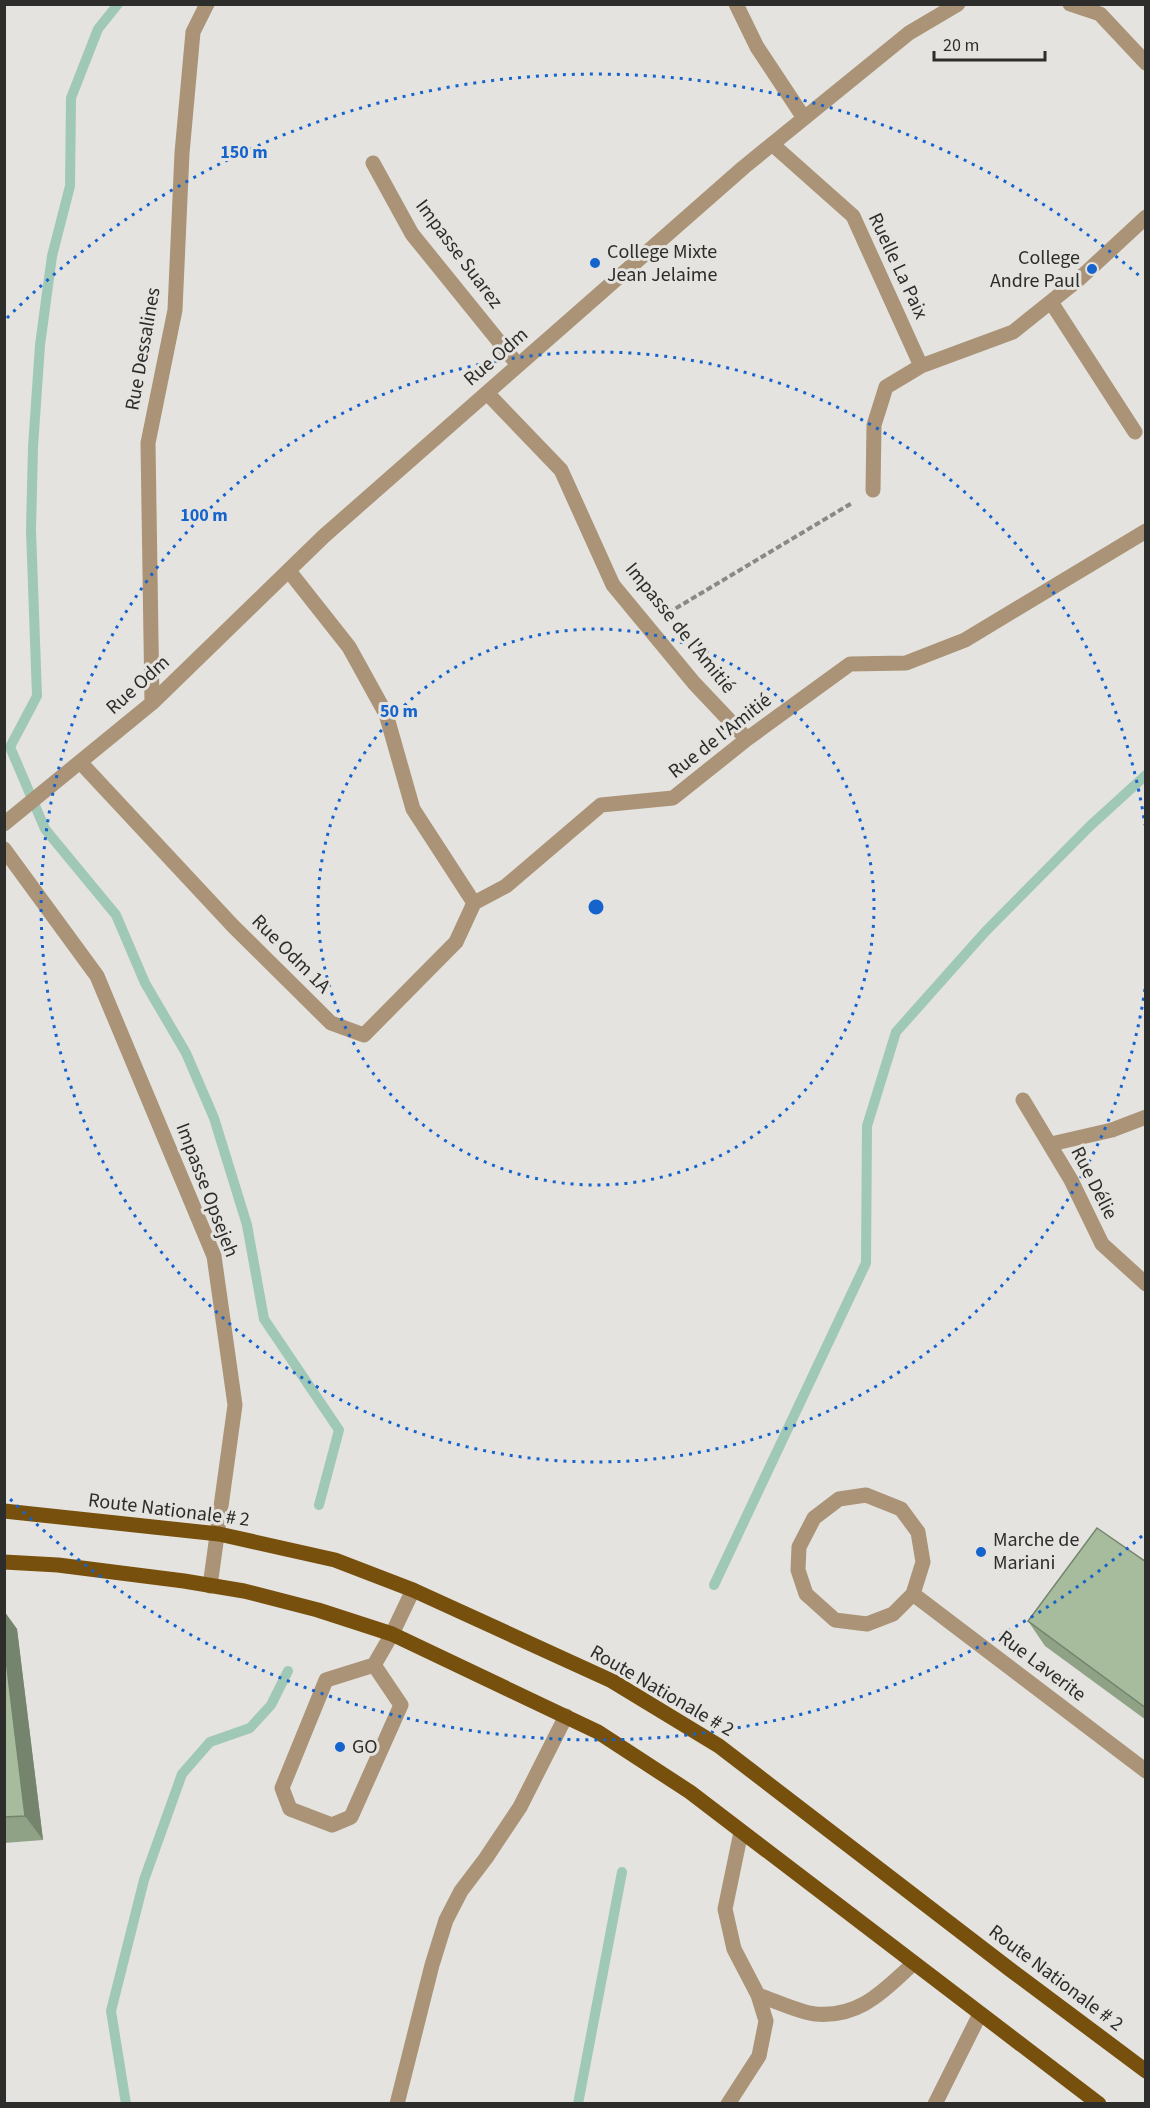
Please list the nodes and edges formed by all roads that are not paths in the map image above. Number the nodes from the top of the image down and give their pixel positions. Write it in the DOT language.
graph roads {
  1 [pos="207,4"];
  2 [pos="736,4"];
  3 [pos="958,4"];
  4 [pos="1070,4"];
  5 [pos="1146,63"];
  6 [pos="804,118"];
  7 [pos="772,144"];
  8 [pos="373,163"];
  9 [pos="1146,217"];
  10 [pos="1051,302"];
  11 [pos="518,365"];
  12 [pos="921,366"];
  13 [pos="487,393"];
  14 [pos="1135,432"];
  15 [pos="873,490"];
  16 [pos="1146,531"];
  17 [pos="289,571"];
  18 [pos="152,703"];
  19 [pos="747,739"];
  20 [pos="80,762"];
  21 [pos="4,824"];
  22 [pos="4,849"];
  23 [pos="474,903"];
  24 [pos="1023,1100"];
  25 [pos="1146,1117"];
  26 [pos="1051,1144"];
  27 [pos="1146,1284"];
  28 [pos="4,1511"];
  29 [pos="219,1534"];
  30 [pos="4,1562"];
  31 [pos="210,1586"];
  32 [pos="413,1590"];
  33 [pos="913,1594"];
  34 [pos="392,1634"];
  35 [pos="374,1665"];
  36 [pos="566,1716"];
  37 [pos="1146,1771"];
  38 [pos="741,1832"];
  39 [pos="914,1963"];
  40 [pos="759,1995"];
  41 [pos="980,2014"];
  42 [pos="1146,2071"];
  43 [pos="397,2103"];
  44 [pos="728,2103"];
  45 [pos="935,2103"];
  46 [pos="1099,2103"];
  1 -- 18 [label="street, Rue Dessalines"];
  2 -- 6 [label="street"];
  3 -- 6 [label="street, Rue Odm"];
  4 -- 5 [label="street"];
  6 -- 7 [label="street, Rue Odm"];
  7 -- 11 [label="street, Rue Odm"];
  7 -- 12 [label="street, Ruelle La Paix"];
  8 -- 11 [label="street, Impasse Suarez"];
  9 -- 10 [label="street"];
  10 -- 12 [label="street"];
  10 -- 14 [label="street"];
  11 -- 13 [label="street, Rue Odm"];
  12 -- 15 [label="street"];
  13 -- 17 [label="street, Rue Odm"];
  13 -- 19 [label="street, Impasse de l'Amitié"];
  16 -- 19 [label="street, Rue de l'Amitié"];
  17 -- 18 [label="street, Rue Odm"];
  17 -- 23 [label="street"];
  18 -- 20 [label="street, Rue Odm"];
  19 -- 23 [label="street, Rue de l'Amitié"];
  20 -- 21 [label="street, Rue Odm"];
  20 -- 23 [label="street, Rue Odm 1A"];
  22 -- 29 [label="street, Impasse Opsejeh"];
  24 -- 26 [label="street"];
  25 -- 26 [label="street, Rue Délie"];
  26 -- 27 [label="street, Rue Délie"];
  28 -- 29 [label="main road, Route Nationale # 2"];
  29 -- 31 [label="street, Impasse Opsejeh"];
  29 -- 32 [label="main road, Route Nationale # 2"];
  30 -- 31 [label="main road"];
  31 -- 34 [label="main road"];
  32 -- 34 [label="street"];
  32 -- 42 [label="main road, Route Nationale # 2"];
  33 -- 33 [label="street"];
  33 -- 37 [label="street, Rue Laverite"];
  34 -- 35 [label="street"];
  34 -- 36 [label="main road"];
  35 -- 35 [label="street"];
  36 -- 38 [label="main road"];
  36 -- 43 [label="street"];
  38 -- 39 [label="main road"];
  38 -- 40 [label="street"];
  39 -- 40 [label="street"];
  39 -- 41 [label="main road"];
  40 -- 44 [label="street"];
  41 -- 45 [label="street"];
  41 -- 46 [label="main road"];
}
